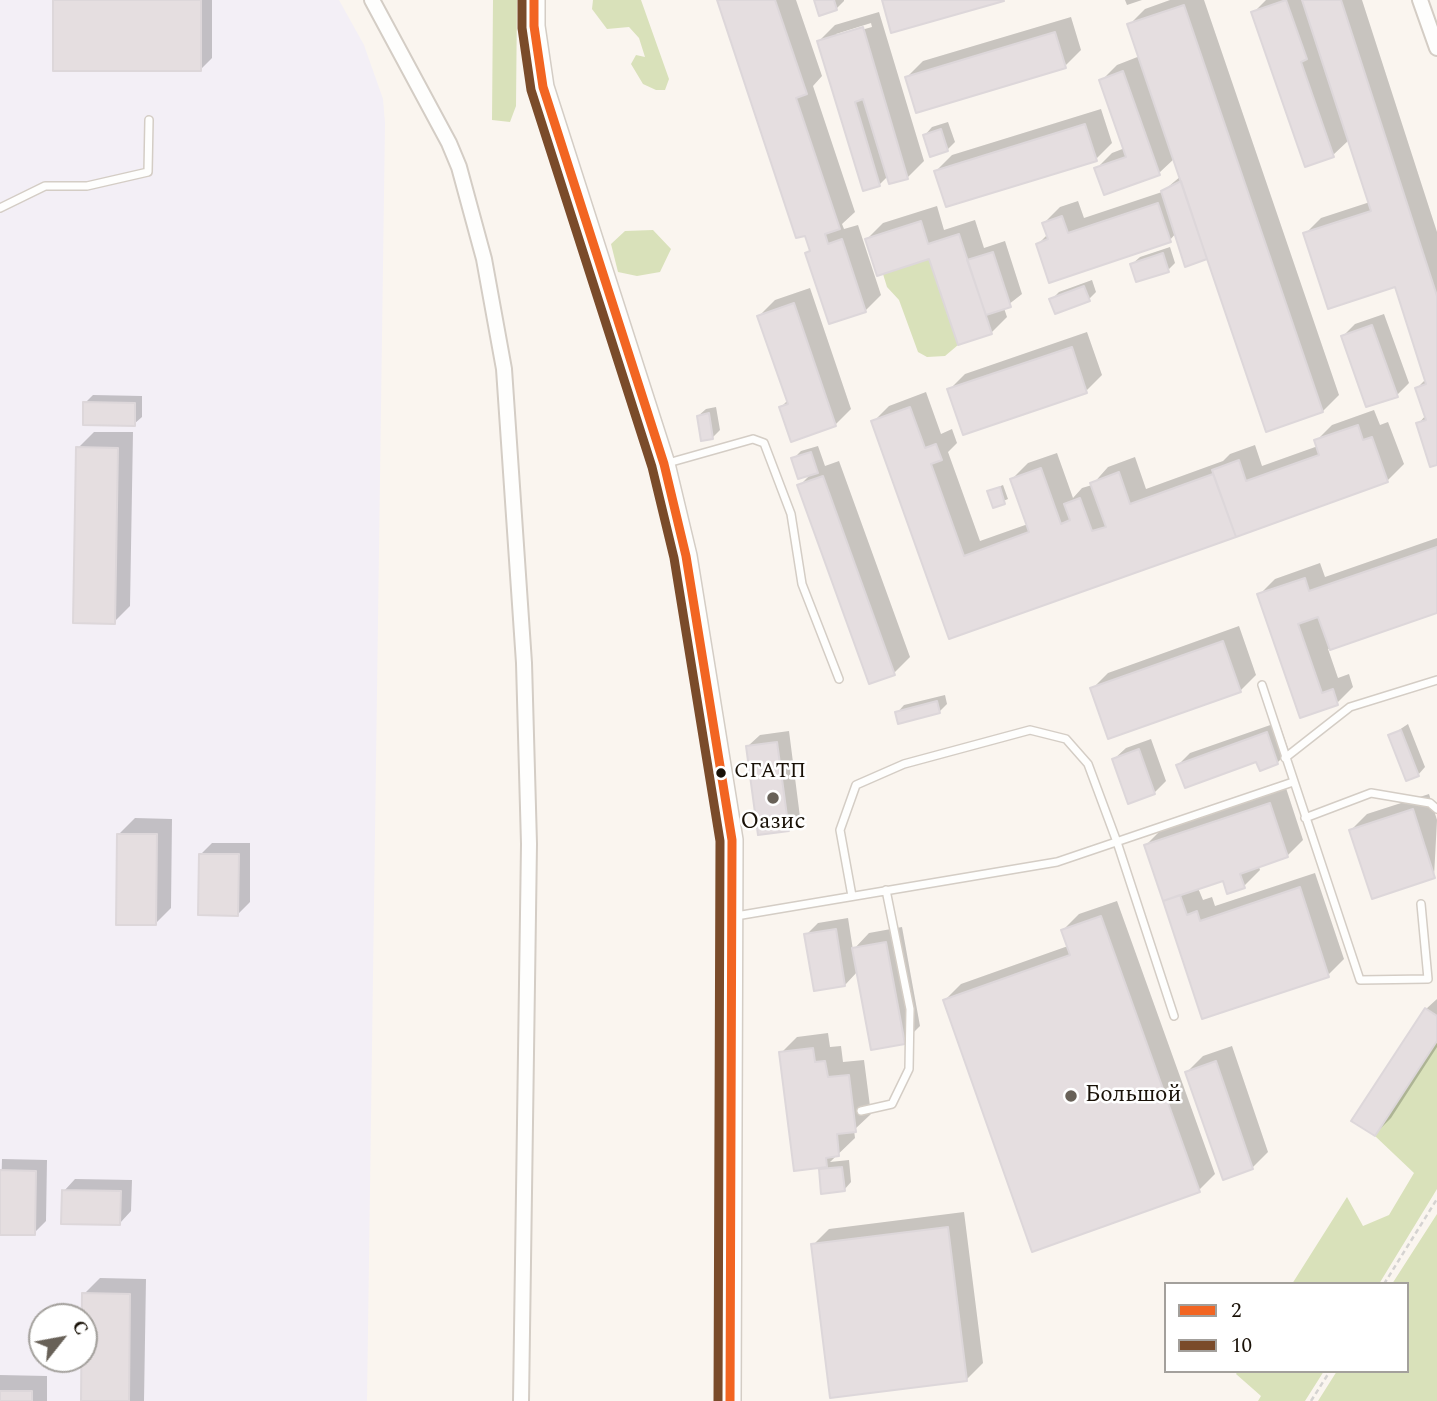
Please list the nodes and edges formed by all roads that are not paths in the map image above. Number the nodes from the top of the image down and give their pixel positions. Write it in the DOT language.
graph roads {
  1 [pos="372,0"];
  2 [pos="534,0"];
  3 [pos="1420,0"];
  4 [pos="1431,14"];
  5 [pos="1437,48"];
  6 [pos="149,120"];
  7 [pos="0,208"];
  8 [pos="664,464"];
  9 [pos="839,680"];
  10 [pos="1437,680"];
  11 [pos="1262,685"];
  12 [pos="1285,758"];
  13 [pos="1293,782"];
  14 [pos="1434,801"];
  15 [pos="1437,809"];
  16 [pos="1305,818"];
  17 [pos="1117,842"];
  18 [pos="886,890"];
  19 [pos="852,896"];
  20 [pos="1421,904"];
  21 [pos="732,916"];
  22 [pos="1174,1016"];
  23 [pos="861,1111"];
  24 [pos="521,1401"];
  25 [pos="730,1401"];
  1 -- 24 [label="street"];
  2 -- 8 [label="street"];
  3 -- 4 [label="street"];
  4 -- 5 [label="street"];
  6 -- 7 [label="lane"];
  8 -- 9 [label="lane"];
  8 -- 21 [label="street"];
  10 -- 12 [label="lane"];
  11 -- 12 [label="lane"];
  12 -- 13 [label="lane"];
  13 -- 16 [label="lane"];
  13 -- 17 [label="lane"];
  14 -- 15 [label="lane"];
  14 -- 16 [label="lane"];
  16 -- 20 [label="lane"];
  17 -- 18 [label="lane"];
  17 -- 19 [label="lane"];
  17 -- 22 [label="lane"];
  18 -- 19 [label="lane"];
  18 -- 23 [label="lane"];
  19 -- 21 [label="lane"];
  21 -- 25 [label="street"];
}
